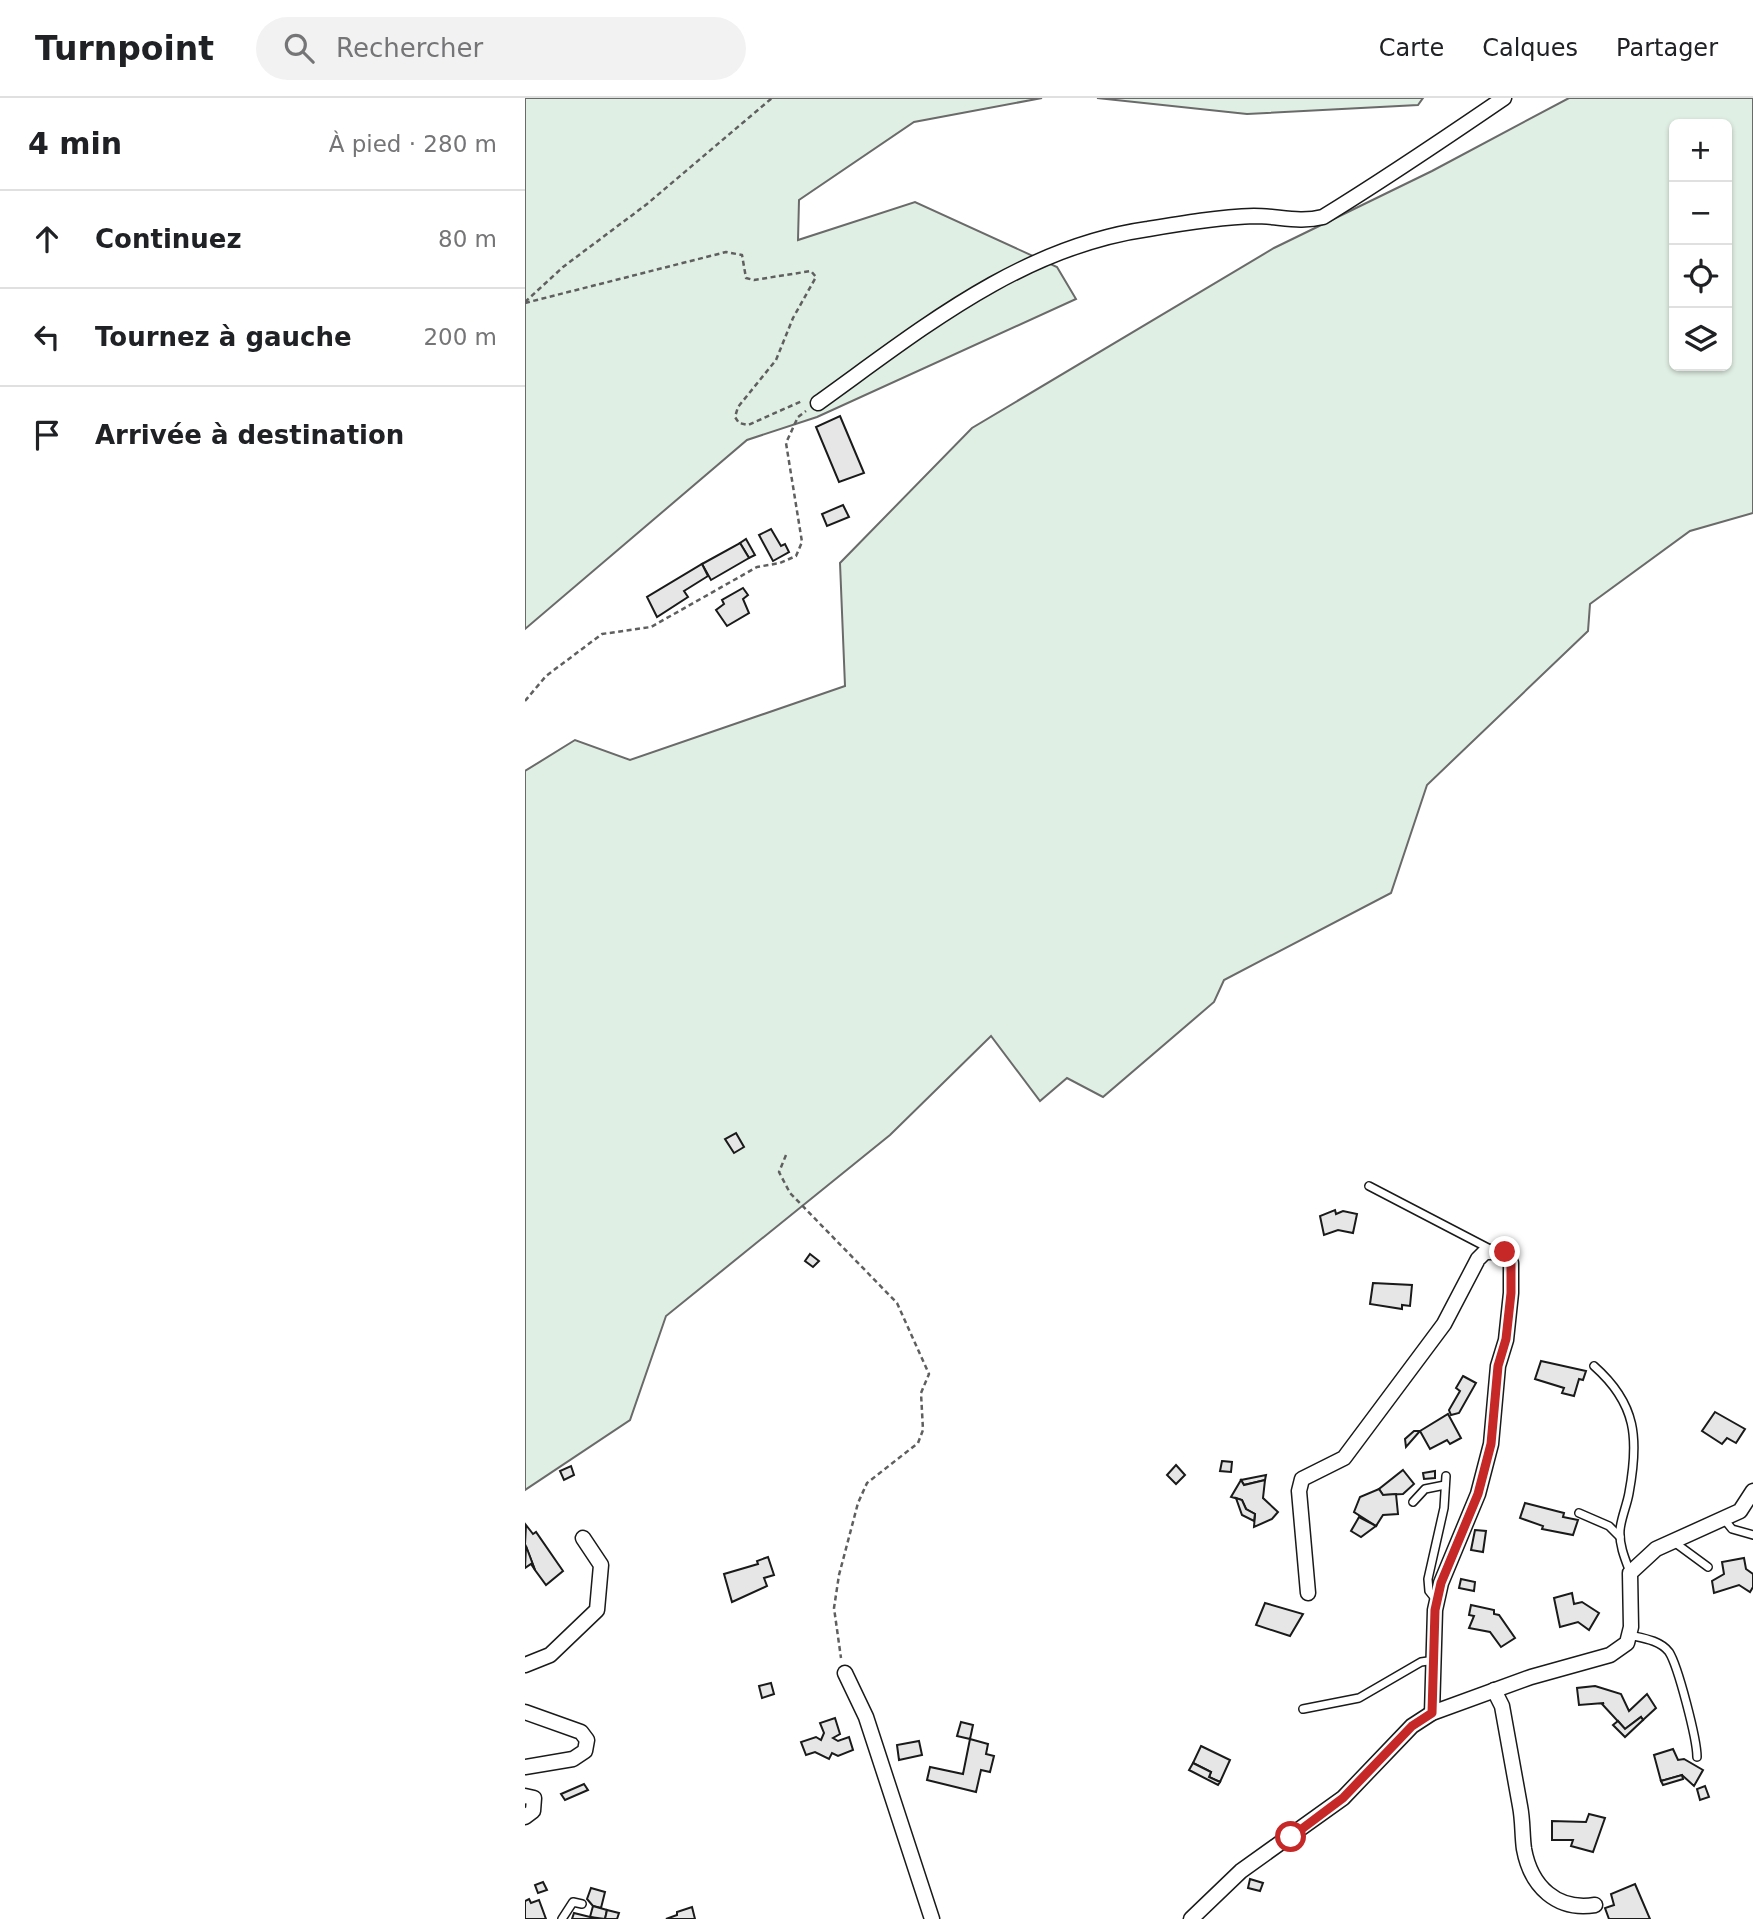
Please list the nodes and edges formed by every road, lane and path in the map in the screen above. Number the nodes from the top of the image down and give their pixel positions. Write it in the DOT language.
graph roads {
  1 [pos="772,98"];
  2 [pos="1504,98"];
  3 [pos="525,302"];
  4 [pos="823,399"];
  5 [pos="525,701"];
  6 [pos="786,1155"];
  7 [pos="1369,1186"];
  8 [pos="1494,1251"];
  9 [pos="1594,1366"];
  10 [pos="1446,1476"];
  11 [pos="1445,1485"];
  12 [pos="1753,1491"];
  13 [pos="1413,1502"];
  14 [pos="1749,1505"];
  15 [pos="1579,1513"];
  16 [pos="1724,1519"];
  17 [pos="1753,1535"];
  18 [pos="583,1538"];
  19 [pos="1620,1538"];
  20 [pos="1673,1541"];
  21 [pos="1708,1567"];
  22 [pos="1630,1573"];
  23 [pos="1308,1593"];
  24 [pos="1437,1602"];
  25 [pos="1629,1635"];
  26 [pos="1436,1660"];
  27 [pos="525,1665"];
  28 [pos="845,1673"];
  29 [pos="1495,1690"];
  30 [pos="1303,1709"];
  31 [pos="525,1712"];
  32 [pos="1432,1713"];
  33 [pos="1697,1757"];
  34 [pos="525,1767"];
  35 [pos="525,1796"];
  36 [pos="525,1817"];
  37 [pos="582,1903"];
  38 [pos="1595,1905"];
  39 [pos="562,1919"];
  40 [pos="932,1919"];
  41 [pos="1191,1919"];
  1 -- 3 [label="path"];
  2 -- 4 [label="street"];
  3 -- 4 [label="path"];
  4 -- 5 [label="path"];
  6 -- 28 [label="path"];
  7 -- 8 [label="lane"];
  8 -- 23 [label="street"];
  8 -- 24 [label="street"];
  9 -- 19 [label="lane"];
  10 -- 11 [label="lane"];
  11 -- 13 [label="lane"];
  11 -- 24 [label="lane"];
  12 -- 14 [label="street"];
  14 -- 16 [label="street"];
  15 -- 19 [label="lane"];
  16 -- 17 [label="lane"];
  16 -- 20 [label="street"];
  18 -- 27 [label="street"];
  19 -- 22 [label="lane"];
  20 -- 21 [label="lane"];
  20 -- 22 [label="street"];
  22 -- 25 [label="street"];
  24 -- 26 [label="street"];
  25 -- 29 [label="street"];
  25 -- 33 [label="lane"];
  26 -- 30 [label="lane"];
  26 -- 32 [label="street"];
  28 -- 40 [label="street"];
  29 -- 32 [label="street"];
  29 -- 38 [label="street"];
  31 -- 34 [label="street"];
  32 -- 41 [label="street"];
  35 -- 36 [label="street"];
  37 -- 39 [label="lane"];
}
